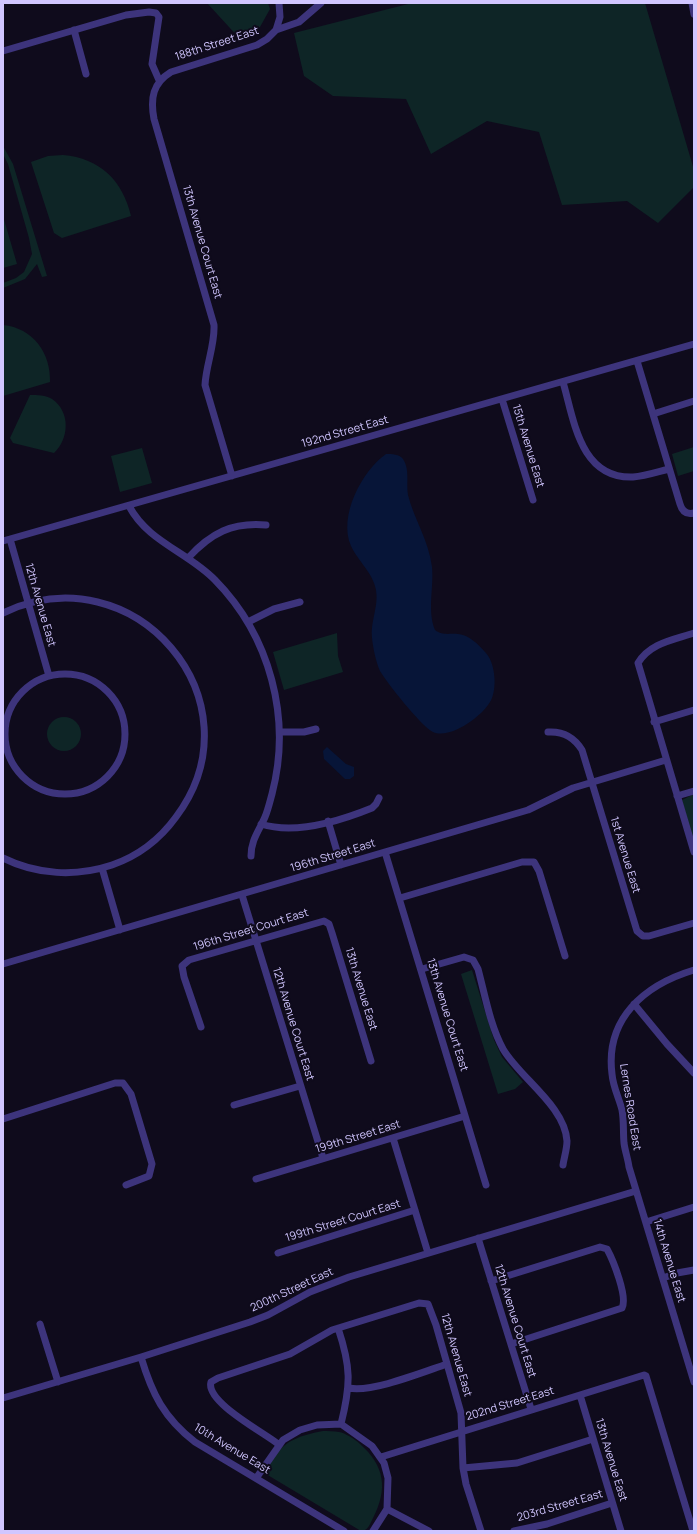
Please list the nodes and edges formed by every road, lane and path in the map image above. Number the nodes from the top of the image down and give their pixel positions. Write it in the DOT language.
graph roads {
  1 [pos="279,3"];
  2 [pos="321,3"];
  3 [pos="692,3"];
  4 [pos="694,14"];
  5 [pos="74,30"];
  6 [pos="276,30"];
  7 [pos="3,51"];
  8 [pos="86,74"];
  9 [pos="159,80"];
  10 [pos="694,344"];
  11 [pos="637,361"];
  12 [pos="563,382"];
  13 [pos="502,399"];
  14 [pos="694,401"];
  15 [pos="653,414"];
  16 [pos="669,469"];
  17 [pos="232,476"];
  18 [pos="533,500"];
  19 [pos="129,506"];
  20 [pos="694,513"];
  21 [pos="266,524"];
  22 [pos="10,539"];
  23 [pos="3,542"];
  24 [pos="188,558"];
  25 [pos="300,602"];
  26 [pos="28,603"];
  27 [pos="3,613"];
  28 [pos="248,622"];
  29 [pos="694,633"];
  30 [pos="49,676"];
  31 [pos="694,710"];
  32 [pos="654,722"];
  33 [pos="316,728"];
  34 [pos="280,732"];
  35 [pos="548,732"];
  36 [pos="666,760"];
  37 [pos="592,782"];
  38 [pos="694,791"];
  39 [pos="677,796"];
  40 [pos="379,798"];
  41 [pos="328,821"];
  42 [pos="261,824"];
  43 [pos="385,852"];
  44 [pos="694,852"];
  45 [pos="251,856"];
  46 [pos="3,858"];
  47 [pos="341,865"];
  48 [pos="102,868"];
  49 [pos="242,895"];
  50 [pos="400,898"];
  51 [pos="694,923"];
  52 [pos="329,924"];
  53 [pos="120,930"];
  54 [pos="256,940"];
  55 [pos="565,956"];
  56 [pos="3,964"];
  57 [pos="422,969"];
  58 [pos="694,970"];
  59 [pos="634,1004"];
  60 [pos="201,1027"];
  61 [pos="371,1061"];
  62 [pos="694,1072"];
  63 [pos="300,1086"];
  64 [pos="234,1105"];
  65 [pos="465,1116"];
  66 [pos="3,1119"];
  67 [pos="393,1138"];
  68 [pos="323,1158"];
  69 [pos="563,1165"];
  70 [pos="256,1178"];
  71 [pos="126,1185"];
  72 [pos="486,1185"];
  73 [pos="636,1191"];
  74 [pos="694,1207"];
  75 [pos="415,1210"];
  76 [pos="646,1222"];
  77 [pos="478,1238"];
  78 [pos="278,1253"];
  79 [pos="428,1253"];
  80 [pos="694,1270"];
  81 [pos="663,1278"];
  82 [pos="491,1281"];
  83 [pos="40,1324"];
  84 [pos="338,1328"];
  85 [pos="511,1344"];
  86 [pos="141,1357"];
  87 [pos="447,1364"];
  88 [pos="58,1382"];
  89 [pos="694,1382"];
  90 [pos="349,1388"];
  91 [pos="580,1395"];
  92 [pos="3,1398"];
  93 [pos="531,1409"];
  94 [pos="341,1424"];
  95 [pos="462,1431"];
  96 [pos="593,1439"];
  97 [pos="278,1444"];
  98 [pos="381,1457"];
  99 [pos="463,1468"];
  100 [pos="257,1477"];
  101 [pos="612,1503"];
  102 [pos="387,1509"];
  103 [pos="344,1531"];
  104 [pos="373,1531"];
  105 [pos="429,1531"];
  106 [pos="481,1531"];
  107 [pos="514,1531"];
  108 [pos="621,1531"];
  109 [pos="693,1531"];
  1 -- 6 [label="street"];
  2 -- 6 [label="street, 188th Street East"];
  3 -- 4 [label="street"];
  5 -- 7 [label="street"];
  5 -- 8 [label="street"];
  5 -- 9 [label="street"];
  6 -- 9 [label="street, 188th Street East"];
  9 -- 17 [label="street, 13th Avenue Court East"];
  10 -- 11 [label="street, 192nd Street East"];
  11 -- 12 [label="street, 192nd Street East"];
  11 -- 15 [label="street"];
  12 -- 13 [label="street, 192nd Street East"];
  12 -- 16 [label="street"];
  13 -- 17 [label="street, 192nd Street East"];
  13 -- 18 [label="street, 15th Avenue East"];
  14 -- 15 [label="street"];
  15 -- 16 [label="street"];
  16 -- 20 [label="street"];
  17 -- 19 [label="street, 192nd Street East"];
  19 -- 22 [label="street, 192nd Street East"];
  19 -- 24 [label="street"];
  21 -- 24 [label="street"];
  22 -- 23 [label="street, 192nd Street East"];
  22 -- 26 [label="street, 12th Avenue East"];
  24 -- 28 [label="street"];
  25 -- 28 [label="street"];
  26 -- 27 [label="street"];
  26 -- 30 [label="street, 12th Avenue East"];
  26 -- 48 [label="street"];
  28 -- 34 [label="street"];
  29 -- 32 [label="street"];
  30 -- 30 [label="street"];
  31 -- 32 [label="street"];
  32 -- 36 [label="street"];
  33 -- 34 [label="street"];
  34 -- 42 [label="street"];
  35 -- 37 [label="street"];
  36 -- 37 [label="street, 196th Street East"];
  36 -- 39 [label="street"];
  37 -- 43 [label="street, 196th Street East"];
  37 -- 51 [label="street, 1st Avenue East"];
  38 -- 39 [label="street"];
  39 -- 44 [label="street"];
  40 -- 41 [label="street"];
  41 -- 42 [label="street"];
  41 -- 47 [label="street"];
  42 -- 45 [label="street"];
  43 -- 47 [label="street, 196th Street East"];
  43 -- 50 [label="street, 13th Avenue Court East"];
  46 -- 48 [label="street"];
  47 -- 49 [label="street, 196th Street East"];
  48 -- 53 [label="street"];
  49 -- 53 [label="street, 196th Street East"];
  49 -- 54 [label="street, 12th Avenue Court East"];
  50 -- 55 [label="street"];
  50 -- 57 [label="street, 13th Avenue Court East"];
  52 -- 54 [label="street, 196th Street Court East"];
  52 -- 61 [label="street, 13th Avenue East"];
  53 -- 56 [label="street, 196th Street East"];
  54 -- 60 [label="street, 196th Street Court East"];
  54 -- 63 [label="street, 12th Avenue Court East"];
  57 -- 65 [label="street, 13th Avenue Court East"];
  57 -- 69 [label="street"];
  58 -- 59 [label="street, Lernes Road East"];
  59 -- 62 [label="street"];
  59 -- 73 [label="street, Lernes Road East"];
  63 -- 64 [label="street"];
  63 -- 68 [label="street, 12th Avenue Court East"];
  65 -- 67 [label="street, 199th Street East"];
  65 -- 72 [label="street, 13th Avenue Court East"];
  66 -- 71 [label="street"];
  67 -- 68 [label="street, 199th Street East"];
  67 -- 75 [label="street"];
  68 -- 70 [label="street, 199th Street East"];
  73 -- 76 [label="street, 14th Avenue East"];
  73 -- 77 [label="street, 200th Street East"];
  74 -- 76 [label="street"];
  75 -- 78 [label="street, 199th Street Court East"];
  75 -- 79 [label="street"];
  76 -- 81 [label="street, 14th Avenue East"];
  77 -- 79 [label="street, 200th Street East"];
  77 -- 82 [label="street, 12th Avenue Court East"];
  79 -- 86 [label="street, 200th Street East"];
  80 -- 81 [label="street"];
  81 -- 89 [label="street, 14th Avenue East"];
  82 -- 85 [label="street, 12th Avenue Court East"];
  82 -- 85 [label="street"];
  83 -- 88 [label="street"];
  84 -- 87 [label="street, 12th Avenue East"];
  84 -- 90 [label="street"];
  84 -- 97 [label="street"];
  85 -- 93 [label="street, 12th Avenue Court East"];
  86 -- 88 [label="street, 200th Street East"];
  86 -- 100 [label="street, 10th Avenue East"];
  87 -- 90 [label="street"];
  87 -- 95 [label="street, 12th Avenue East"];
  88 -- 92 [label="street, 200th Street East"];
  90 -- 94 [label="street"];
  91 -- 93 [label="street, 202nd Street East"];
  91 -- 96 [label="street, 13th Avenue East"];
  91 -- 109 [label="street, 202nd Street East"];
  93 -- 95 [label="street, 202nd Street East"];
  94 -- 97 [label="street"];
  94 -- 98 [label="street"];
  95 -- 98 [label="street, 202nd Street East"];
  95 -- 99 [label="street, 12th Avenue East"];
  96 -- 99 [label="street"];
  96 -- 101 [label="street, 13th Avenue East"];
  97 -- 100 [label="street"];
  98 -- 102 [label="street"];
  99 -- 106 [label="street, 12th Avenue East"];
  100 -- 103 [label="street, 10th Avenue East"];
  101 -- 107 [label="street, 203rd Street East"];
  101 -- 108 [label="street, 13th Avenue East"];
  102 -- 104 [label="street"];
  102 -- 105 [label="street"];
}
